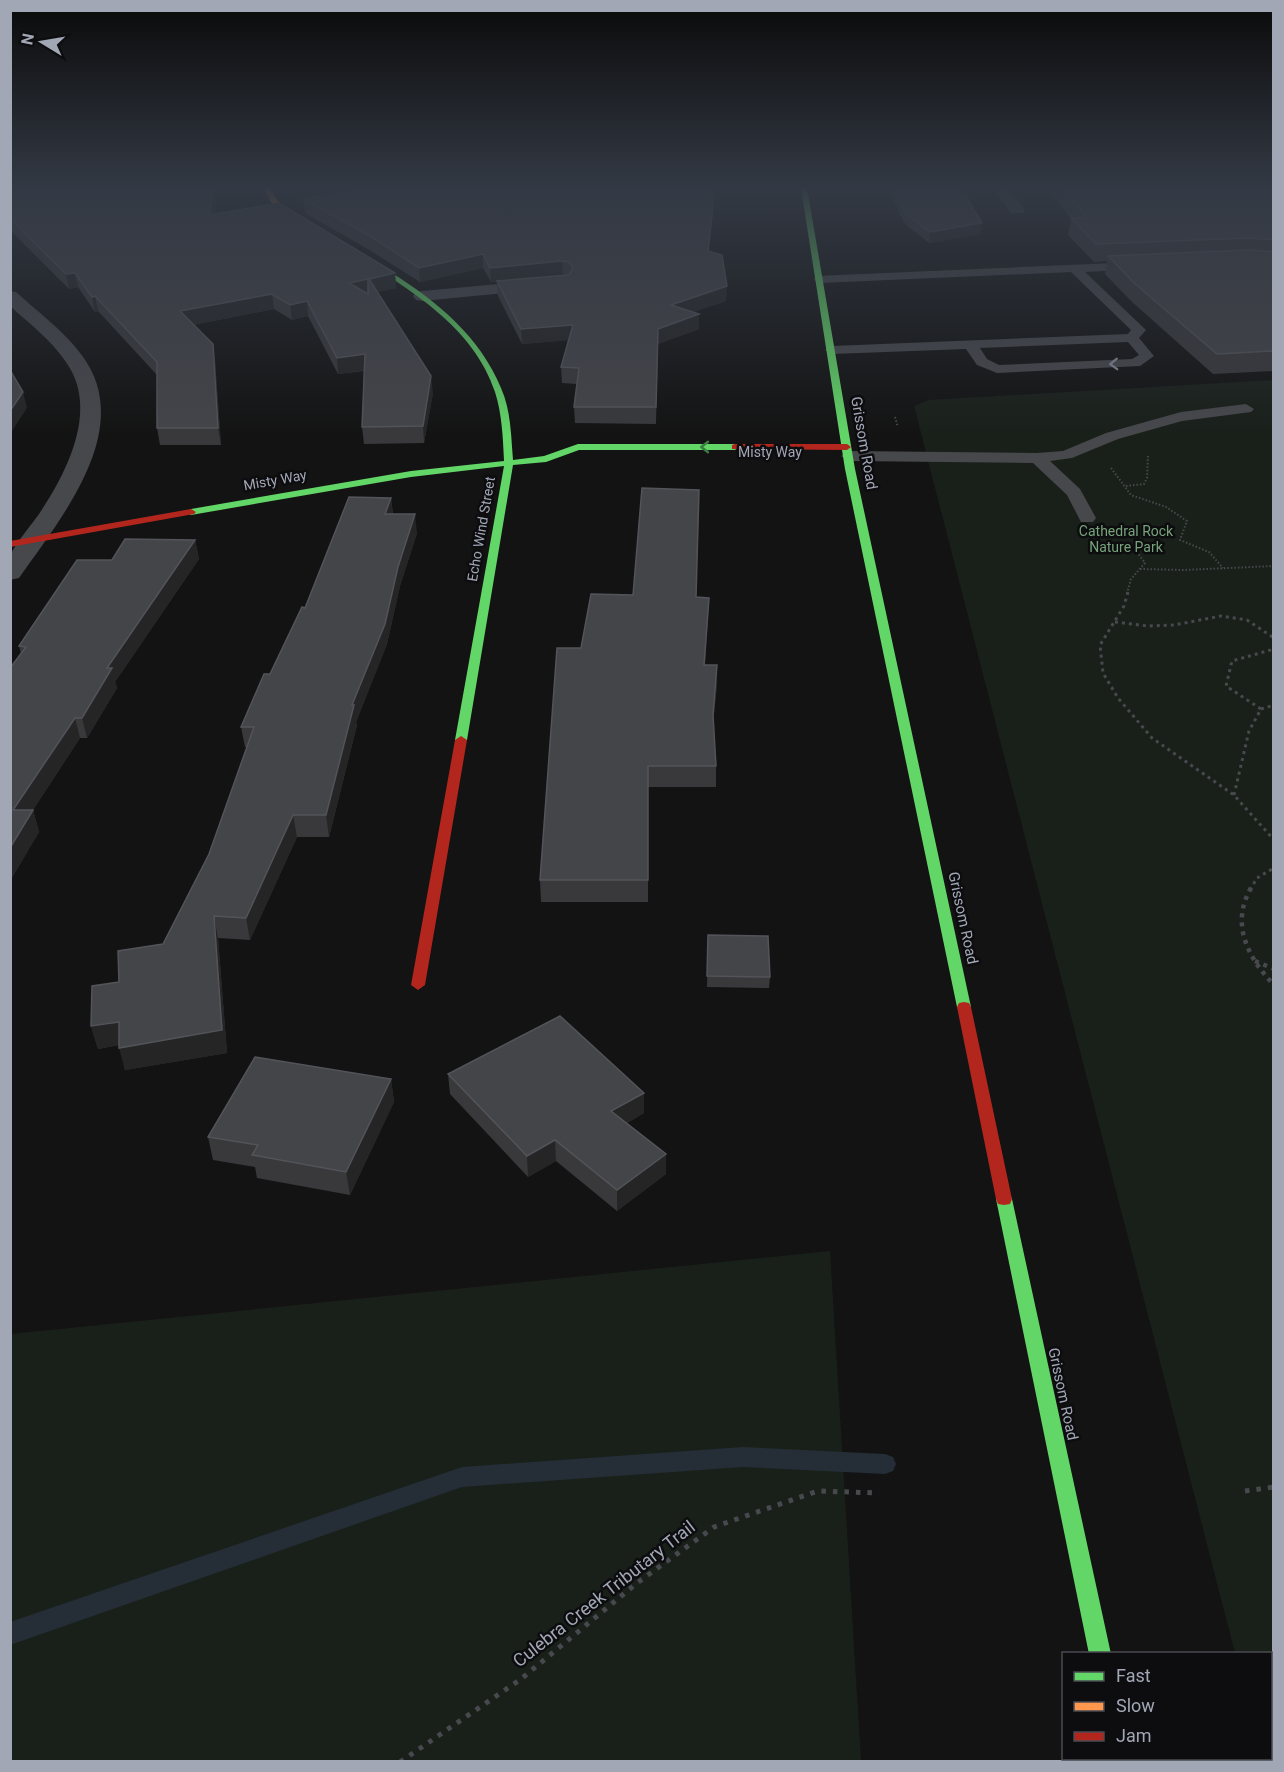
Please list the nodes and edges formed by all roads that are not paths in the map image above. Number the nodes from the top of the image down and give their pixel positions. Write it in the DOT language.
graph roads {
  1 [pos="385,271"];
  2 [pos="819,271"];
  3 [pos="1013,271"];
  4 [pos="1079,271"];
  5 [pos="820,279"];
  6 [pos="563,283"];
  7 [pos="10,296"];
  8 [pos="422,296"];
  9 [pos="1132,338"];
  10 [pos="970,345"];
  11 [pos="832,350"];
  12 [pos="1246,409"];
  13 [pos="1037,458"];
  14 [pos="546,459"];
  15 [pos="847,460"];
  16 [pos="509,462"];
  17 [pos="564,466"];
  18 [pos="1087,518"];
  19 [pos="33,540"];
  20 [pos="10,544"];
  21 [pos="10,573"];
  22 [pos="418,985"];
  23 [pos="1100,1652"];
  1 -- 8 [label="street, Echo Wind Street"];
  2 -- 5 [label="street, Grissom Road"];
  3 -- 5 [label="lane"];
  4 -- 9 [label="lane"];
  5 -- 11 [label="street, Grissom Road"];
  6 -- 8 [label="street"];
  7 -- 19 [label="street"];
  8 -- 16 [label="street, Echo Wind Street"];
  9 -- 10 [label="lane"];
  9 -- 10 [label="lane, one-way"];
  10 -- 11 [label="lane"];
  11 -- 15 [label="street, Grissom Road"];
  12 -- 13 [label="lane"];
  13 -- 15 [label="lane"];
  13 -- 18 [label="lane"];
  15 -- 14 [label="street, Misty Way, one-way"];
  14 -- 16 [label="street, Misty Way"];
  14 -- 17 [label="street, Misty Way"];
  15 -- 23 [label="street, Grissom Road"];
  16 -- 19 [label="street, Misty Way"];
  16 -- 22 [label="street, Echo Wind Street"];
  19 -- 20 [label="street, Misty Way"];
  19 -- 21 [label="street"];
}
